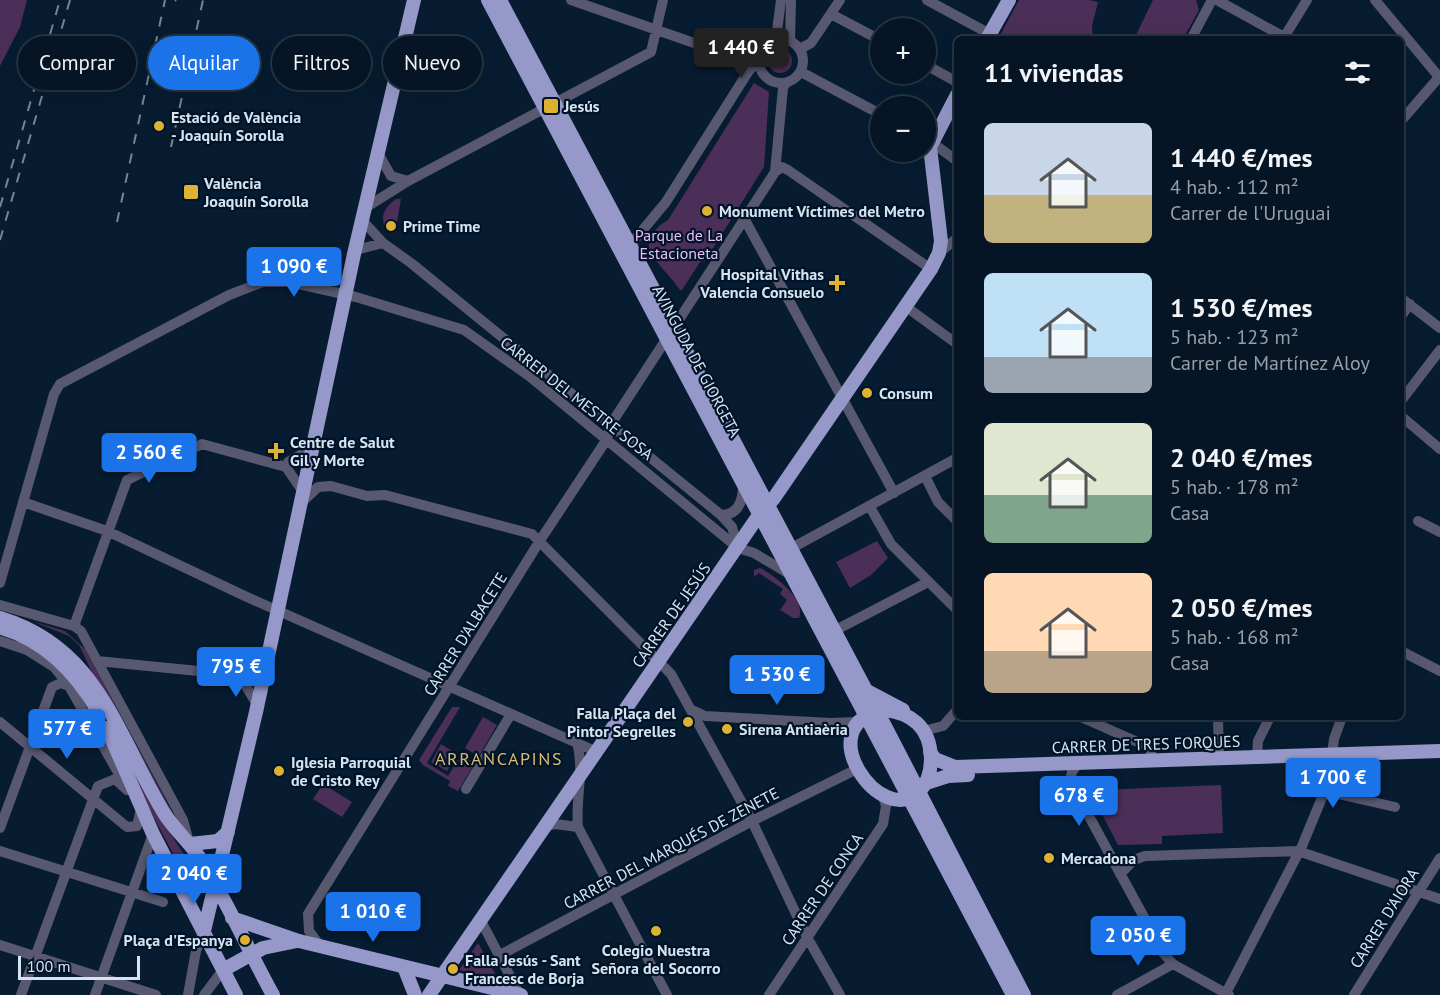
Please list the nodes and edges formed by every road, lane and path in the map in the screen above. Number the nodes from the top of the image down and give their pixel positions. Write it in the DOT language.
graph roads {
  1 [pos="414,0"];
  2 [pos="488,0"];
  3 [pos="500,0"];
  4 [pos="571,0"];
  5 [pos="663,0"];
  6 [pos="781,0"];
  7 [pos="790,0"];
  8 [pos="840,0"];
  9 [pos="927,0"];
  10 [pos="1009,0"];
  11 [pos="1215,0"];
  12 [pos="1307,0"];
  13 [pos="1375,0"];
  14 [pos="831,14"];
  15 [pos="657,30"];
  16 [pos="870,35"];
  17 [pos="987,36"];
  18 [pos="990,36"];
  19 [pos="1193,36"];
  20 [pos="1280,36"];
  21 [pos="1285,36"];
  22 [pos="776,39"];
  23 [pos="790,41"];
  24 [pos="800,49"];
  25 [pos="757,64"];
  26 [pos="936,70"];
  27 [pos="801,72"];
  28 [pos="1440,77"];
  29 [pos="954,80"];
  30 [pos="786,83"];
  31 [pos="954,100"];
  32 [pos="550,106"];
  33 [pos="870,109"];
  34 [pos="1404,118"];
  35 [pos="936,129"];
  36 [pos="936,145"];
  37 [pos="378,153"];
  38 [pos="954,158"];
  39 [pos="930,162"];
  40 [pos="775,172"];
  41 [pos="408,181"];
  42 [pos="365,218"];
  43 [pos="745,220"];
  44 [pos="954,241"];
  45 [pos="383,243"];
  46 [pos="630,244"];
  47 [pos="356,250"];
  48 [pos="939,254"];
  49 [pos="625,260"];
  50 [pos="931,269"];
  51 [pos="346,294"];
  52 [pos="1405,301"];
  53 [pos="906,306"];
  54 [pos="478,319"];
  55 [pos="1440,328"];
  56 [pos="493,331"];
  57 [pos="469,334"];
  58 [pos="671,335"];
  59 [pos="954,342"];
  60 [pos="485,345"];
  61 [pos="1440,350"];
  62 [pos="1404,396"];
  63 [pos="842,397"];
  64 [pos="1404,419"];
  65 [pos="611,424"];
  66 [pos="607,439"];
  67 [pos="312,448"];
  68 [pos="1440,449"];
  69 [pos="954,461"];
  70 [pos="286,467"];
  71 [pos="925,476"];
  72 [pos="743,484"];
  73 [pos="894,493"];
  74 [pos="303,497"];
  75 [pos="23,502"];
  76 [pos="870,507"];
  77 [pos="763,510"];
  78 [pos="721,515"];
  79 [pos="954,518"];
  80 [pos="1418,521"];
  81 [pos="107,531"];
  82 [pos="1440,532"];
  83 [pos="539,542"];
  84 [pos="738,548"];
  85 [pos="790,549"];
  86 [pos="791,575"];
  87 [pos="928,582"];
  88 [pos="0,583"];
  89 [pos="0,604"];
  90 [pos="954,607"];
  91 [pos="279,609"];
  92 [pos="0,618"];
  93 [pos="74,626"];
  94 [pos="0,627"];
  95 [pos="834,631"];
  96 [pos="0,641"];
  97 [pos="1404,653"];
  98 [pos="268,659"];
  99 [pos="97,660"];
  100 [pos="658,662"];
  101 [pos="1440,671"];
  102 [pos="239,675"];
  103 [pos="69,686"];
  104 [pos="451,687"];
  105 [pos="865,690"];
  106 [pos="258,706"];
  107 [pos="690,708"];
  108 [pos="954,713"];
  109 [pos="511,714"];
  110 [pos="867,716"];
  111 [pos="1088,720"];
  112 [pos="1218,720"];
  113 [pos="1268,720"];
  114 [pos="1341,720"];
  115 [pos="0,722"];
  116 [pos="920,727"];
  117 [pos="577,742"];
  118 [pos="29,747"];
  119 [pos="595,751"];
  120 [pos="1440,751"];
  121 [pos="930,752"];
  122 [pos="1219,758"];
  123 [pos="1332,759"];
  124 [pos="1440,759"];
  125 [pos="1151,760"];
  126 [pos="1258,761"];
  127 [pos="1085,763"];
  128 [pos="857,769"];
  129 [pos="582,770"];
  130 [pos="1071,772"];
  131 [pos="466,789"];
  132 [pos="127,790"];
  133 [pos="918,791"];
  134 [pos="1325,791"];
  135 [pos="883,796"];
  136 [pos="92,800"];
  137 [pos="1395,807"];
  138 [pos="752,821"];
  139 [pos="146,823"];
  140 [pos="543,827"];
  141 [pos="578,827"];
  142 [pos="0,828"];
  143 [pos="228,832"];
  144 [pos="190,844"];
  145 [pos="0,851"];
  146 [pos="1298,851"];
  147 [pos="1440,858"];
  148 [pos="65,871"];
  149 [pos="955,871"];
  150 [pos="1120,874"];
  151 [pos="216,886"];
  152 [pos="132,892"];
  153 [pos="1419,892"];
  154 [pos="616,894"];
  155 [pos="1440,899"];
  156 [pos="163,902"];
  157 [pos="231,918"];
  158 [pos="481,921"];
  159 [pos="204,931"];
  160 [pos="807,937"];
  161 [pos="299,941"];
  162 [pos="0,945"];
  163 [pos="320,946"];
  164 [pos="251,953"];
  165 [pos="500,956"];
  166 [pos="35,957"];
  167 [pos="1173,964"];
  168 [pos="404,967"];
  169 [pos="223,970"];
  170 [pos="102,976"];
  171 [pos="441,976"];
  172 [pos="1227,994"];
  173 [pos="21,995"];
  174 [pos="95,995"];
  175 [pos="156,995"];
  176 [pos="188,995"];
  177 [pos="204,995"];
  178 [pos="236,995"];
  179 [pos="273,995"];
  180 [pos="415,995"];
  181 [pos="429,995"];
  182 [pos="520,995"];
  183 [pos="667,995"];
  184 [pos="769,995"];
  185 [pos="840,995"];
  186 [pos="1012,995"];
  187 [pos="1022,995"];
  188 [pos="1032,995"];
  189 [pos="1117,995"];
  190 [pos="1354,995"];
  1 -- 37 [label="main road"];
  2 -- 32 [label="main road, AVINGUDA DE GIORGETA"];
  3 -- 32 [label="main road, AVINGUDA DE GIORGETA"];
  4 -- 15 [label="street"];
  5 -- 15 [label="street"];
  6 -- 22 [label="street"];
  7 -- 23 [label="street"];
  8 -- 14 [label="street"];
  9 -- 17 [label="street"];
  10 -- 18 [label="main road"];
  11 -- 19 [label="street"];
  11 -- 20 [label="street"];
  12 -- 21 [label="street"];
  13 -- 28 [label="street"];
  14 -- 16 [label="street"];
  14 -- 24 [label="street"];
  15 -- 25 [label="street"];
  15 -- 32 [label="street"];
  22 -- 23 [label="street"];
  22 -- 25 [label="street"];
  23 -- 24 [label="street"];
  24 -- 27 [label="street"];
  25 -- 30 [label="street"];
  25 -- 46 [label="street"];
  26 -- 29 [label="street"];
  27 -- 30 [label="street"];
  27 -- 33 [label="street"];
  28 -- 34 [label="street"];
  30 -- 40 [label="street"];
  31 -- 35 [label="main road"];
  32 -- 41 [label="street"];
  32 -- 46 [label="main road, AVINGUDA DE GIORGETA"];
  32 -- 49 [label="main road, AVINGUDA DE GIORGETA"];
  36 -- 38 [label="street"];
  37 -- 41 [label="street"];
  37 -- 42 [label="main road"];
  39 -- 48 [label="main road"];
  40 -- 43 [label="street, CARRER D'ALBACETE"];
  40 -- 50 [label="street"];
  41 -- 42 [label="street"];
  42 -- 45 [label="street, CARRER DEL MESTRE SOSA"];
  42 -- 47 [label="main road"];
  43 -- 58 [label="street, CARRER D'ALBACETE"];
  43 -- 63 [label="street"];
  44 -- 48 [label="street"];
  45 -- 47 [label="street"];
  45 -- 54 [label="street, CARRER DEL MESTRE SOSA"];
  46 -- 49 [label="street"];
  46 -- 58 [label="main road, AVINGUDA DE GIORGETA"];
  47 -- 51 [label="main road"];
  48 -- 50 [label="main road, CARRER DE JESÚS"];
  49 -- 58 [label="main road, AVINGUDA DE GIORGETA"];
  50 -- 53 [label="main road, CARRER DE JESÚS"];
  51 -- 57 [label="street, CARRER DEL MESTRE SOSA"];
  51 -- 67 [label="main road"];
  51 -- 75 [label="street, CARRER DEL MESTRE SOSA"];
  52 -- 55 [label="street"];
  53 -- 59 [label="street"];
  53 -- 63 [label="main road, CARRER DE JESÚS"];
  54 -- 56 [label="street, CARRER DEL MESTRE SOSA"];
  54 -- 57 [label="street"];
  56 -- 60 [label="street"];
  56 -- 65 [label="street, CARRER DEL MESTRE SOSA"];
  57 -- 60 [label="street, CARRER DEL MESTRE SOSA"];
  58 -- 65 [label="street, CARRER D'ALBACETE"];
  58 -- 72 [label="main road, AVINGUDA DE GIORGETA"];
  58 -- 77 [label="main road, AVINGUDA DE GIORGETA"];
  60 -- 66 [label="street, CARRER DEL MESTRE SOSA"];
  61 -- 62 [label="street"];
  63 -- 73 [label="street"];
  63 -- 77 [label="main road, CARRER DE JESÚS"];
  64 -- 68 [label="street"];
  65 -- 66 [label="street, CARRER D'ALBACETE"];
  65 -- 78 [label="street, CARRER DEL MESTRE SOSA"];
  66 -- 83 [label="street, CARRER D'ALBACETE"];
  66 -- 84 [label="street, CARRER DEL MESTRE SOSA"];
  67 -- 70 [label="street"];
  67 -- 74 [label="main road"];
  69 -- 71 [label="street"];
  70 -- 74 [label="street"];
  70 -- 81 [label="street"];
  71 -- 73 [label="street"];
  71 -- 79 [label="street"];
  72 -- 77 [label="main road, AVINGUDA DE GIORGETA"];
  72 -- 78 [label="street"];
  73 -- 76 [label="street"];
  74 -- 83 [label="street"];
  74 -- 91 [label="main road"];
  75 -- 81 [label="street"];
  75 -- 88 [label="street, CARRER DEL MESTRE SOSA"];
  76 -- 85 [label="street"];
  76 -- 87 [label="street"];
  77 -- 84 [label="main road, CARRER DE JESÚS"];
  77 -- 85 [label="main road"];
  77 -- 86 [label="main road"];
  78 -- 84 [label="street, CARRER DEL MESTRE SOSA"];
  80 -- 82 [label="street"];
  81 -- 91 [label="street"];
  81 -- 93 [label="street"];
  83 -- 100 [label="street"];
  83 -- 104 [label="street, CARRER D'ALBACETE"];
  84 -- 86 [label="street, CARRER DEL MESTRE SOSA"];
  84 -- 100 [label="main road, CARRER DE JESÚS"];
  85 -- 95 [label="main road"];
  86 -- 110 [label="main road"];
  87 -- 90 [label="street"];
  87 -- 95 [label="street"];
  89 -- 93 [label="street"];
  91 -- 98 [label="main road"];
  91 -- 104 [label="street"];
  92 -- 144 [label="main road"];
  93 -- 99 [label="street"];
  94 -- 139 [label="main road"];
  95 -- 105 [label="main road"];
  96 -- 103 [label="street"];
  97 -- 101 [label="street"];
  98 -- 102 [label="street"];
  98 -- 106 [label="main road"];
  99 -- 102 [label="street"];
  99 -- 144 [label="street"];
  100 -- 107 [label="street"];
  100 -- 119 [label="main road, CARRER DE JESÚS"];
  102 -- 106 [label="street"];
  103 -- 118 [label="street"];
  103 -- 132 [label="street"];
  104 -- 109 [label="street"];
  104 -- 163 [label="street, CARRER D'ALBACETE"];
  105 -- 110 [label="main road"];
  105 -- 116 [label="main road"];
  106 -- 143 [label="main road"];
  107 -- 110 [label="street"];
  107 -- 138 [label="street"];
  108 -- 116 [label="street"];
  109 -- 117 [label="street"];
  109 -- 131 [label="street"];
  110 -- 116 [label="main road"];
  110 -- 128 [label="main road"];
  110 -- 133 [label="main road"];
  111 -- 125 [label="street"];
  112 -- 122 [label="street"];
  113 -- 126 [label="street"];
  114 -- 123 [label="street"];
  115 -- 118 [label="street"];
  116 -- 121 [label="main road"];
  117 -- 119 [label="street"];
  117 -- 129 [label="street"];
  118 -- 136 [label="street"];
  118 -- 142 [label="street"];
  119 -- 129 [label="main road, CARRER DE JESÚS"];
  120 -- 123 [label="main road, CARRER DE TRES FORQUES"];
  121 -- 127 [label="main road, CARRER DE TRES FORQUES"];
  121 -- 133 [label="main road"];
  122 -- 125 [label="main road, CARRER DE TRES FORQUES"];
  122 -- 126 [label="main road, CARRER DE TRES FORQUES"];
  123 -- 124 [label="main road, CARRER DE TRES FORQUES"];
  123 -- 126 [label="main road, CARRER DE TRES FORQUES"];
  123 -- 134 [label="street"];
  125 -- 127 [label="main road, CARRER DE TRES FORQUES"];
  126 -- 130 [label="main road, CARRER DE TRES FORQUES"];
  127 -- 130 [label="street"];
  128 -- 135 [label="main road"];
  128 -- 138 [label="street, CARRER DEL MARQUÉS DE ZENETE"];
  129 -- 140 [label="main road, CARRER DE JESÚS"];
  129 -- 141 [label="street"];
  130 -- 133 [label="main road, CARRER DE TRES FORQUES"];
  130 -- 150 [label="street"];
  132 -- 136 [label="street"];
  132 -- 139 [label="street"];
  133 -- 135 [label="main road, CARRER DE TRES FORQUES"];
  133 -- 149 [label="main road"];
  134 -- 137 [label="street"];
  134 -- 146 [label="street"];
  135 -- 160 [label="street, CARRER DE CONCA"];
  136 -- 139 [label="street"];
  136 -- 148 [label="street"];
  138 -- 154 [label="street, CARRER DEL MARQUÉS DE ZENETE"];
  138 -- 160 [label="street"];
  139 -- 152 [label="street"];
  139 -- 159 [label="main road"];
  140 -- 141 [label="street"];
  140 -- 158 [label="main road, CARRER DE JESÚS"];
  141 -- 154 [label="street"];
  143 -- 144 [label="main road"];
  143 -- 151 [label="main road"];
  144 -- 151 [label="main road"];
  145 -- 148 [label="street"];
  146 -- 150 [label="street"];
  146 -- 153 [label="street"];
  146 -- 172 [label="street"];
  147 -- 153 [label="street, CARRER D'AIORA"];
  148 -- 152 [label="street"];
  148 -- 166 [label="street"];
  149 -- 186 [label="main road"];
  149 -- 187 [label="main road"];
  149 -- 188 [label="main road"];
  150 -- 167 [label="street"];
  151 -- 157 [label="main road"];
  151 -- 159 [label="main road"];
  152 -- 156 [label="street"];
  152 -- 170 [label="street"];
  153 -- 155 [label="street"];
  153 -- 190 [label="street, CARRER D'AIORA"];
  154 -- 165 [label="street, CARRER DEL MARQUÉS DE ZENETE"];
  154 -- 183 [label="street"];
  157 -- 161 [label="main road"];
  157 -- 164 [label="main road"];
  158 -- 165 [label="street"];
  158 -- 171 [label="main road, CARRER DE JESÚS"];
  159 -- 169 [label="main road"];
  159 -- 176 [label="street"];
  160 -- 184 [label="street, CARRER DE CONCA"];
  160 -- 185 [label="street"];
  161 -- 163 [label="main road"];
  161 -- 164 [label="main road"];
  162 -- 166 [label="street"];
  163 -- 168 [label="main road"];
  164 -- 169 [label="main road"];
  164 -- 179 [label="main road"];
  165 -- 182 [label="street"];
  166 -- 170 [label="street"];
  166 -- 173 [label="street"];
  167 -- 172 [label="street"];
  167 -- 189 [label="street"];
  168 -- 171 [label="main road"];
  168 -- 180 [label="main road"];
  169 -- 177 [label="street"];
  169 -- 178 [label="main road"];
  170 -- 174 [label="street"];
  170 -- 175 [label="street"];
  171 -- 181 [label="main road, CARRER DE JESÚS"];
  171 -- 182 [label="main road"];
}
